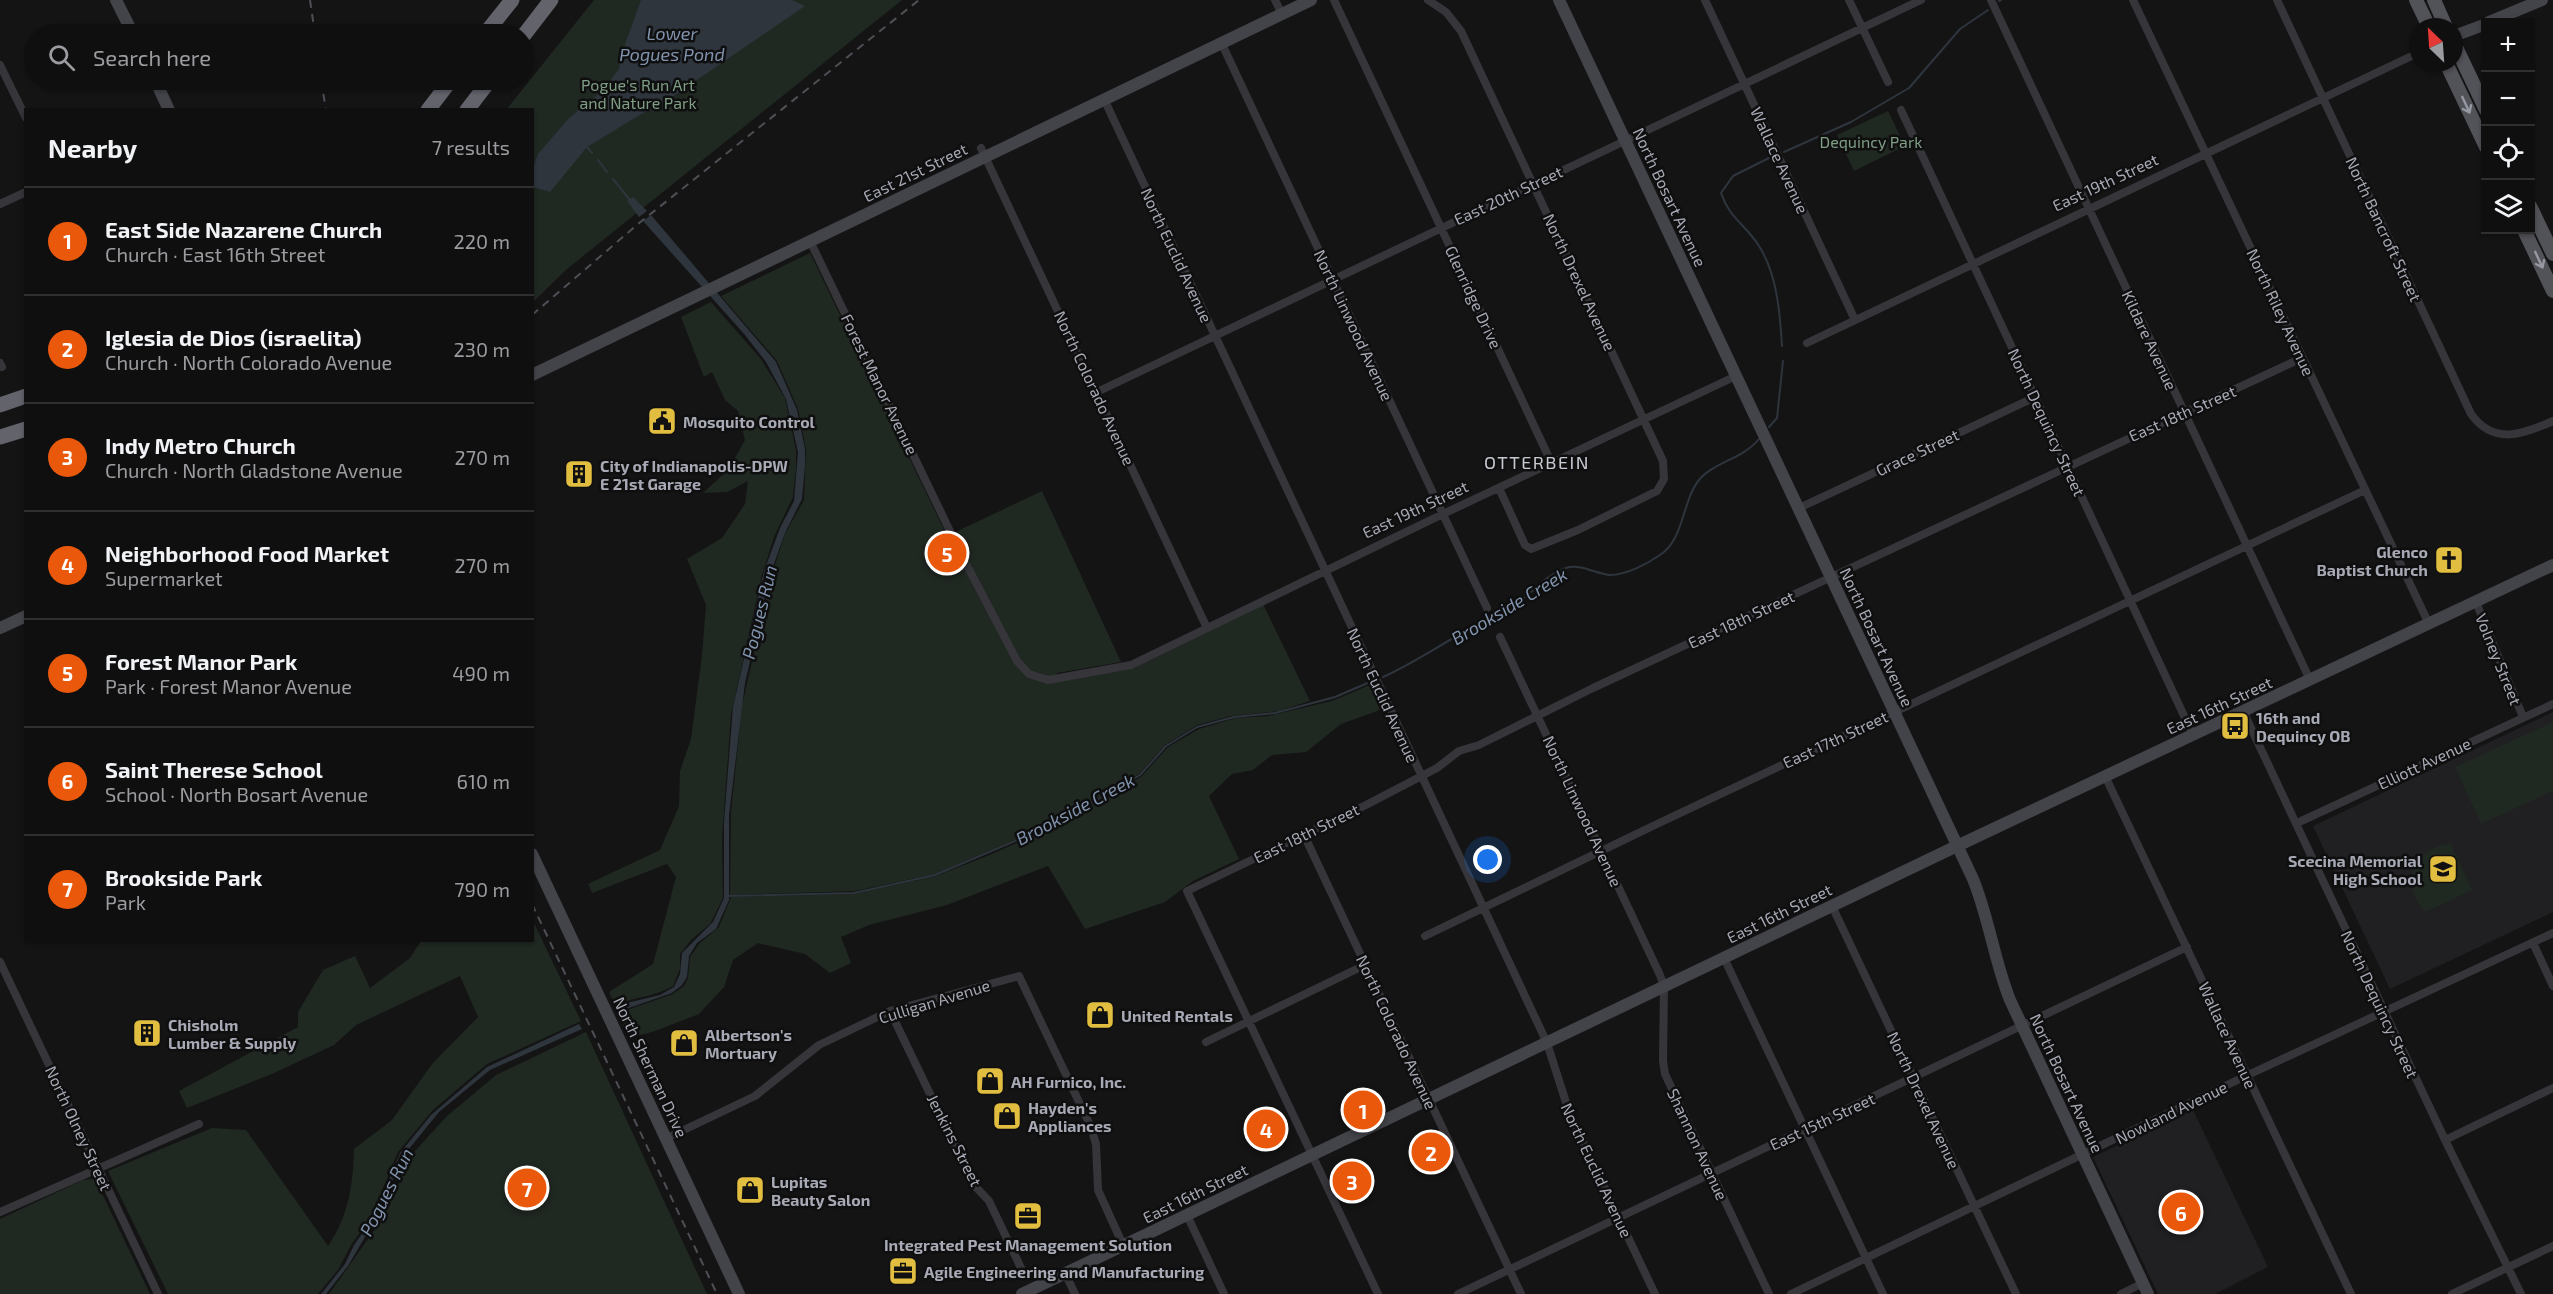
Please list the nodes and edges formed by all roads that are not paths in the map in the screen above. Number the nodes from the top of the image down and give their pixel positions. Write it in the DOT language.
graph roads {
  1 [pos="116,0"];
  2 [pos="512,0"];
  3 [pos="550,0"];
  4 [pos="1275,0"];
  5 [pos="1311,0"];
  6 [pos="1334,0"];
  7 [pos="1428,0"];
  8 [pos="1559,0"];
  9 [pos="1705,0"];
  10 [pos="1849,0"];
  11 [pos="1921,0"];
  12 [pos="1991,0"];
  13 [pos="2133,0"];
  14 [pos="2277,0"];
  15 [pos="2416,0"];
  16 [pos="2434,0"];
  17 [pos="2542,0"];
  18 [pos="1282,14"];
  19 [pos="2425,18"];
  20 [pos="2442,18"];
  21 [pos="2499,18"];
  22 [pos="128,24"];
  23 [pos="493,24"];
  24 [pos="532,24"];
  25 [pos="2481,25"];
  26 [pos="1862,27"];
  27 [pos="2463,32"];
  28 [pos="1221,42"];
  29 [pos="2409,57"];
  30 [pos="2463,62"];
  31 [pos="0,65"];
  32 [pos="2450,72"];
  33 [pos="1888,82"];
  34 [pos="1744,83"];
  35 [pos="160,90"];
  36 [pos="443,90"];
  37 [pos="482,90"];
  38 [pos="2323,98"];
  39 [pos="1104,99"];
  40 [pos="2481,100"];
  41 [pos="168,108"];
  42 [pos="430,108"];
  43 [pos="469,108"];
  44 [pos="1901,110"];
  45 [pos="24,114"];
  46 [pos="2481,136"];
  47 [pos="1624,140"];
  48 [pos="983,152"];
  49 [pos="2205,154"];
  50 [pos="1533,183"];
  51 [pos="24,193"];
  52 [pos="0,204"];
  53 [pos="2088,209"];
  54 [pos="2535,216"];
  55 [pos="1441,227"];
  56 [pos="2526,234"];
  57 [pos="810,241"];
  58 [pos="2553,254"];
  59 [pos="1973,264"];
  60 [pos="1332,279"];
  61 [pos="2553,291"];
  62 [pos="1855,320"];
  63 [pos="1215,334"];
  64 [pos="1807,343"];
  65 [pos="2302,358"];
  66 [pos="534,374"];
  67 [pos="1736,376"];
  68 [pos="1097,392"];
  69 [pos="24,397"];
  70 [pos="2035,397"];
  71 [pos="0,405"];
  72 [pos="2184,414"];
  73 [pos="1644,420"];
  74 [pos="2553,421"];
  75 [pos="24,430"];
  76 [pos="0,437"];
  77 [pos="1552,464"];
  78 [pos="2068,466"];
  79 [pos="1499,488"];
  80 [pos="2365,490"];
  81 [pos="1799,508"];
  82 [pos="1443,514"];
  83 [pos="2247,546"];
  84 [pos="2553,566"];
  85 [pos="1325,571"];
  86 [pos="1830,577"];
  87 [pos="2130,601"];
  88 [pos="2476,602"];
  89 [pos="1487,608"];
  90 [pos="24,617"];
  91 [pos="2429,624"];
  92 [pos="0,628"];
  93 [pos="1207,628"];
  94 [pos="1500,637"];
  95 [pos="2310,680"];
  96 [pos="2553,704"];
  97 [pos="1894,711"];
  98 [pos="2243,711"];
  99 [pos="1538,717"];
  100 [pos="2523,717"];
  101 [pos="2193,735"];
  102 [pos="1421,776"];
  103 [pos="2105,776"];
  104 [pos="2297,824"];
  105 [pos="1304,835"];
  106 [pos="1957,846"];
  107 [pos="1602,850"];
  108 [pos="534,858"];
  109 [pos="1832,906"];
  110 [pos="1484,907"];
  111 [pos="2553,933"];
  112 [pos="1425,936"];
  113 [pos="2533,943"];
  114 [pos="2187,947"];
  115 [pos="1724,958"];
  116 [pos="0,962"];
  117 [pos="1365,965"];
  118 [pos="1664,986"];
  119 [pos="2553,986"];
  120 [pos="890,1011"];
  121 [pos="2384,1012"];
  122 [pos="1248,1021"];
  123 [pos="2022,1026"];
  124 [pos="1206,1042"];
  125 [pos="1547,1042"];
  126 [pos="2248,1075"];
  127 [pos="1913,1077"];
  128 [pos="2553,1088"];
  129 [pos="1429,1099"];
  130 [pos="199,1124"];
  131 [pos="1805,1129"];
  132 [pos="667,1138"];
  133 [pos="2445,1140"];
  134 [pos="1312,1155"];
  135 [pos="2083,1155"];
  136 [pos="97,1167"];
  137 [pos="1712,1173"];
  138 [pos="1974,1206"];
  139 [pos="0,1212"];
  140 [pos="1187,1215"];
  141 [pos="1619,1217"];
  142 [pos="1124,1245"];
  143 [pos="2553,1246"];
  144 [pos="1866,1258"];
  145 [pos="2508,1267"];
  146 [pos="1021,1268"];
  147 [pos="1510,1269"];
  148 [pos="1065,1273"];
  149 [pos="2146,1289"];
  150 [pos="158,1294"];
  151 [pos="739,1294"];
  152 [pos="1022,1294"];
  153 [pos="1075,1294"];
  154 [pos="1224,1294"];
  155 [pos="1378,1294"];
  156 [pos="1458,1294"];
  157 [pos="1521,1294"];
  158 [pos="1655,1294"];
  159 [pos="1769,1294"];
  160 [pos="1791,1294"];
  161 [pos="1883,1294"];
  162 [pos="2016,1294"];
  163 [pos="2121,1294"];
  164 [pos="2351,1294"];
  165 [pos="2452,1294"];
  166 [pos="2521,1294"];
  1 -- 22 [label="main road"];
  2 -- 23 [label="highway"];
  3 -- 24 [label="highway"];
  4 -- 18 [label="street"];
  5 -- 18 [label="main road, East 21st Street"];
  6 -- 55 [label="street, Glenridge Drive"];
  7 -- 50 [label="street, North Drexel Avenue"];
  8 -- 47 [label="main road, North Bosart Avenue"];
  9 -- 34 [label="street, Wallace Avenue"];
  10 -- 26 [label="street"];
  11 -- 26 [label="street, East 20th Street"];
  12 -- 53 [label="street, Kildare Avenue"];
  13 -- 49 [label="street, North Riley Avenue"];
  14 -- 38 [label="street, North Bancroft Street"];
  15 -- 19 [label="main road"];
  16 -- 20 [label="main road"];
  17 -- 21 [label="main road"];
  18 -- 28 [label="main road, East 21st Street"];
  25 -- 27 [label="main road"];
  26 -- 33 [label="street"];
  26 -- 34 [label="street, East 20th Street"];
  28 -- 39 [label="main road, East 21st Street"];
  28 -- 60 [label="street, North Linwood Avenue"];
  29 -- 38 [label="street, East 19th Street"];
  30 -- 40 [label="main road"];
  31 -- 45 [label="street"];
  32 -- 46 [label="main road, one-way"];
  34 -- 47 [label="street, East 20th Street"];
  34 -- 62 [label="street, Wallace Avenue"];
  35 -- 41 [label="main road"];
  36 -- 42 [label="highway"];
  37 -- 43 [label="highway"];
  38 -- 49 [label="street, East 19th Street"];
  38 -- 74 [label="street, North Bancroft Street"];
  39 -- 48 [label="main road, East 21st Street"];
  39 -- 63 [label="street, North Euclid Avenue"];
  44 -- 59 [label="street, North Dequincy Street"];
  47 -- 50 [label="street, East 20th Street"];
  47 -- 67 [label="main road, North Bosart Avenue"];
  48 -- 57 [label="main road, East 21st Street"];
  48 -- 68 [label="street, North Colorado Avenue"];
  49 -- 53 [label="street, East 19th Street"];
  49 -- 65 [label="street, North Riley Avenue"];
  50 -- 55 [label="street, East 20th Street"];
  50 -- 73 [label="street, North Drexel Avenue"];
  51 -- 52 [label="street"];
  53 -- 59 [label="street, East 19th Street"];
  53 -- 72 [label="street, Kildare Avenue"];
  54 -- 58 [label="main road"];
  55 -- 60 [label="street, East 20th Street"];
  55 -- 77 [label="street, Glenridge Drive"];
  56 -- 61 [label="main road, one-way"];
  57 -- 66 [label="main road, East 21st Street"];
  57 -- 93 [label="street, Forest Manor Avenue"];
  59 -- 62 [label="street, East 19th Street"];
  59 -- 70 [label="street, North Dequincy Street"];
  60 -- 63 [label="street, East 20th Street"];
  60 -- 82 [label="street, North Linwood Avenue"];
  62 -- 64 [label="street, East 19th Street"];
  63 -- 68 [label="street, East 20th Street"];
  63 -- 85 [label="street, North Euclid Avenue"];
  65 -- 72 [label="street, East 18th Street"];
  65 -- 80 [label="street, North Riley Avenue"];
  67 -- 73 [label="street, East 19th Street"];
  67 -- 81 [label="main road, North Bosart Avenue"];
  68 -- 93 [label="street, North Colorado Avenue"];
  69 -- 71 [label="highway"];
  70 -- 78 [label="street, North Dequincy Street"];
  70 -- 81 [label="street, Grace Street"];
  72 -- 78 [label="street, East 18th Street"];
  72 -- 83 [label="street, Kildare Avenue"];
  73 -- 77 [label="street, East 19th Street"];
  73 -- 79 [label="street, North Drexel Avenue"];
  75 -- 76 [label="highway"];
  77 -- 79 [label="street, East 19th Street"];
  78 -- 86 [label="street, East 18th Street"];
  78 -- 87 [label="street, North Dequincy Street"];
  79 -- 82 [label="street, East 19th Street"];
  80 -- 83 [label="street, East 17th Street"];
  80 -- 91 [label="street, North Riley Avenue"];
  81 -- 86 [label="main road, North Bosart Avenue"];
  82 -- 85 [label="street, East 19th Street"];
  82 -- 89 [label="street, North Linwood Avenue"];
  83 -- 87 [label="street, East 17th Street"];
  83 -- 95 [label="street, Kildare Avenue"];
  84 -- 88 [label="main road, East 16th Street"];
  85 -- 93 [label="street, East 19th Street"];
  85 -- 102 [label="street, North Euclid Avenue"];
  86 -- 97 [label="main road, North Bosart Avenue"];
  86 -- 99 [label="street, East 18th Street"];
  87 -- 97 [label="street, East 17th Street"];
  87 -- 101 [label="street, North Dequincy Street"];
  88 -- 91 [label="main road, East 16th Street"];
  88 -- 100 [label="street, Volney Street"];
  90 -- 92 [label="main road"];
  91 -- 95 [label="main road, East 16th Street"];
  94 -- 99 [label="street, North Linwood Avenue"];
  95 -- 98 [label="main road, East 16th Street"];
  96 -- 100 [label="street, Elliott Avenue"];
  97 -- 106 [label="main road, North Bosart Avenue"];
  97 -- 107 [label="street, East 17th Street"];
  98 -- 101 [label="main road, East 16th Street"];
  98 -- 104 [label="street, North Dequincy Street"];
  99 -- 102 [label="street, East 18th Street"];
  99 -- 107 [label="street, North Linwood Avenue"];
  100 -- 104 [label="street, Elliott Avenue"];
  101 -- 103 [label="main road, East 16th Street"];
  102 -- 105 [label="street, East 18th Street"];
  102 -- 110 [label="street, North Euclid Avenue"];
  103 -- 106 [label="main road, East 16th Street"];
  103 -- 114 [label="street, Wallace Avenue"];
  104 -- 121 [label="street, North Dequincy Street"];
  105 -- 117 [label="street, North Colorado Avenue"];
  105 -- 122 [label="street, East 18th Street"];
  106 -- 109 [label="main road, East 16th Street"];
  106 -- 123 [label="main road, North Bosart Avenue"];
  107 -- 110 [label="street, East 17th Street"];
  107 -- 118 [label="street, North Linwood Avenue"];
  108 -- 132 [label="main road, North Sherman Drive"];
  109 -- 115 [label="main road, East 16th Street"];
  109 -- 127 [label="street, North Drexel Avenue"];
  110 -- 112 [label="street, East 17th Street"];
  110 -- 125 [label="street, North Euclid Avenue"];
  111 -- 113 [label="street, Nowland Avenue"];
  113 -- 119 [label="street"];
  113 -- 121 [label="street, Nowland Avenue"];
  114 -- 123 [label="street, East 15th Street"];
  114 -- 126 [label="street, Wallace Avenue"];
  115 -- 118 [label="main road, East 16th Street"];
  115 -- 131 [label="street"];
  116 -- 136 [label="street, North Olney Street"];
  117 -- 122 [label="street"];
  117 -- 129 [label="street, North Colorado Avenue"];
  118 -- 125 [label="main road, East 16th Street"];
  118 -- 137 [label="street, Shannon Avenue"];
  120 -- 132 [label="street, Culligan Avenue"];
  120 -- 142 [label="street, Culligan Avenue"];
  120 -- 146 [label="street, Jenkins Street"];
  121 -- 126 [label="street, Nowland Avenue"];
  121 -- 133 [label="street, North Dequincy Street"];
  122 -- 124 [label="street"];
  122 -- 134 [label="street"];
  123 -- 127 [label="street, East 15th Street"];
  123 -- 135 [label="main road, North Bosart Avenue"];
  125 -- 129 [label="main road, East 16th Street"];
  125 -- 141 [label="street, North Euclid Avenue"];
  126 -- 135 [label="street, Nowland Avenue"];
  126 -- 164 [label="street, Wallace Avenue"];
  127 -- 131 [label="street, East 15th Street"];
  127 -- 138 [label="street, North Drexel Avenue"];
  128 -- 133 [label="street"];
  129 -- 134 [label="main road, East 16th Street"];
  129 -- 147 [label="street, North Colorado Avenue"];
  130 -- 136 [label="street"];
  131 -- 137 [label="street, East 15th Street"];
  131 -- 144 [label="street"];
  132 -- 151 [label="main road, North Sherman Drive"];
  133 -- 145 [label="street, North Dequincy Street"];
  134 -- 140 [label="main road, East 16th Street"];
  134 -- 155 [label="street"];
  135 -- 138 [label="street, Nowland Avenue"];
  135 -- 149 [label="main road, North Bosart Avenue"];
  136 -- 139 [label="street"];
  136 -- 150 [label="street, North Olney Street"];
  137 -- 141 [label="street, East 15th Street"];
  137 -- 159 [label="street, Shannon Avenue"];
  138 -- 144 [label="street, Nowland Avenue"];
  138 -- 162 [label="street, North Drexel Avenue"];
  140 -- 142 [label="main road, East 16th Street"];
  140 -- 154 [label="street"];
  141 -- 147 [label="street, East 15th Street"];
  141 -- 158 [label="street, North Euclid Avenue"];
  142 -- 148 [label="main road, East 16th Street"];
  143 -- 145 [label="street"];
  144 -- 160 [label="street, Nowland Avenue"];
  144 -- 161 [label="street"];
  145 -- 165 [label="street"];
  145 -- 166 [label="street, North Dequincy Street"];
  147 -- 156 [label="street, East 15th Street"];
  147 -- 157 [label="street, North Colorado Avenue"];
  148 -- 152 [label="main road, East 16th Street"];
  148 -- 153 [label="street"];
  149 -- 163 [label="street"];
}
